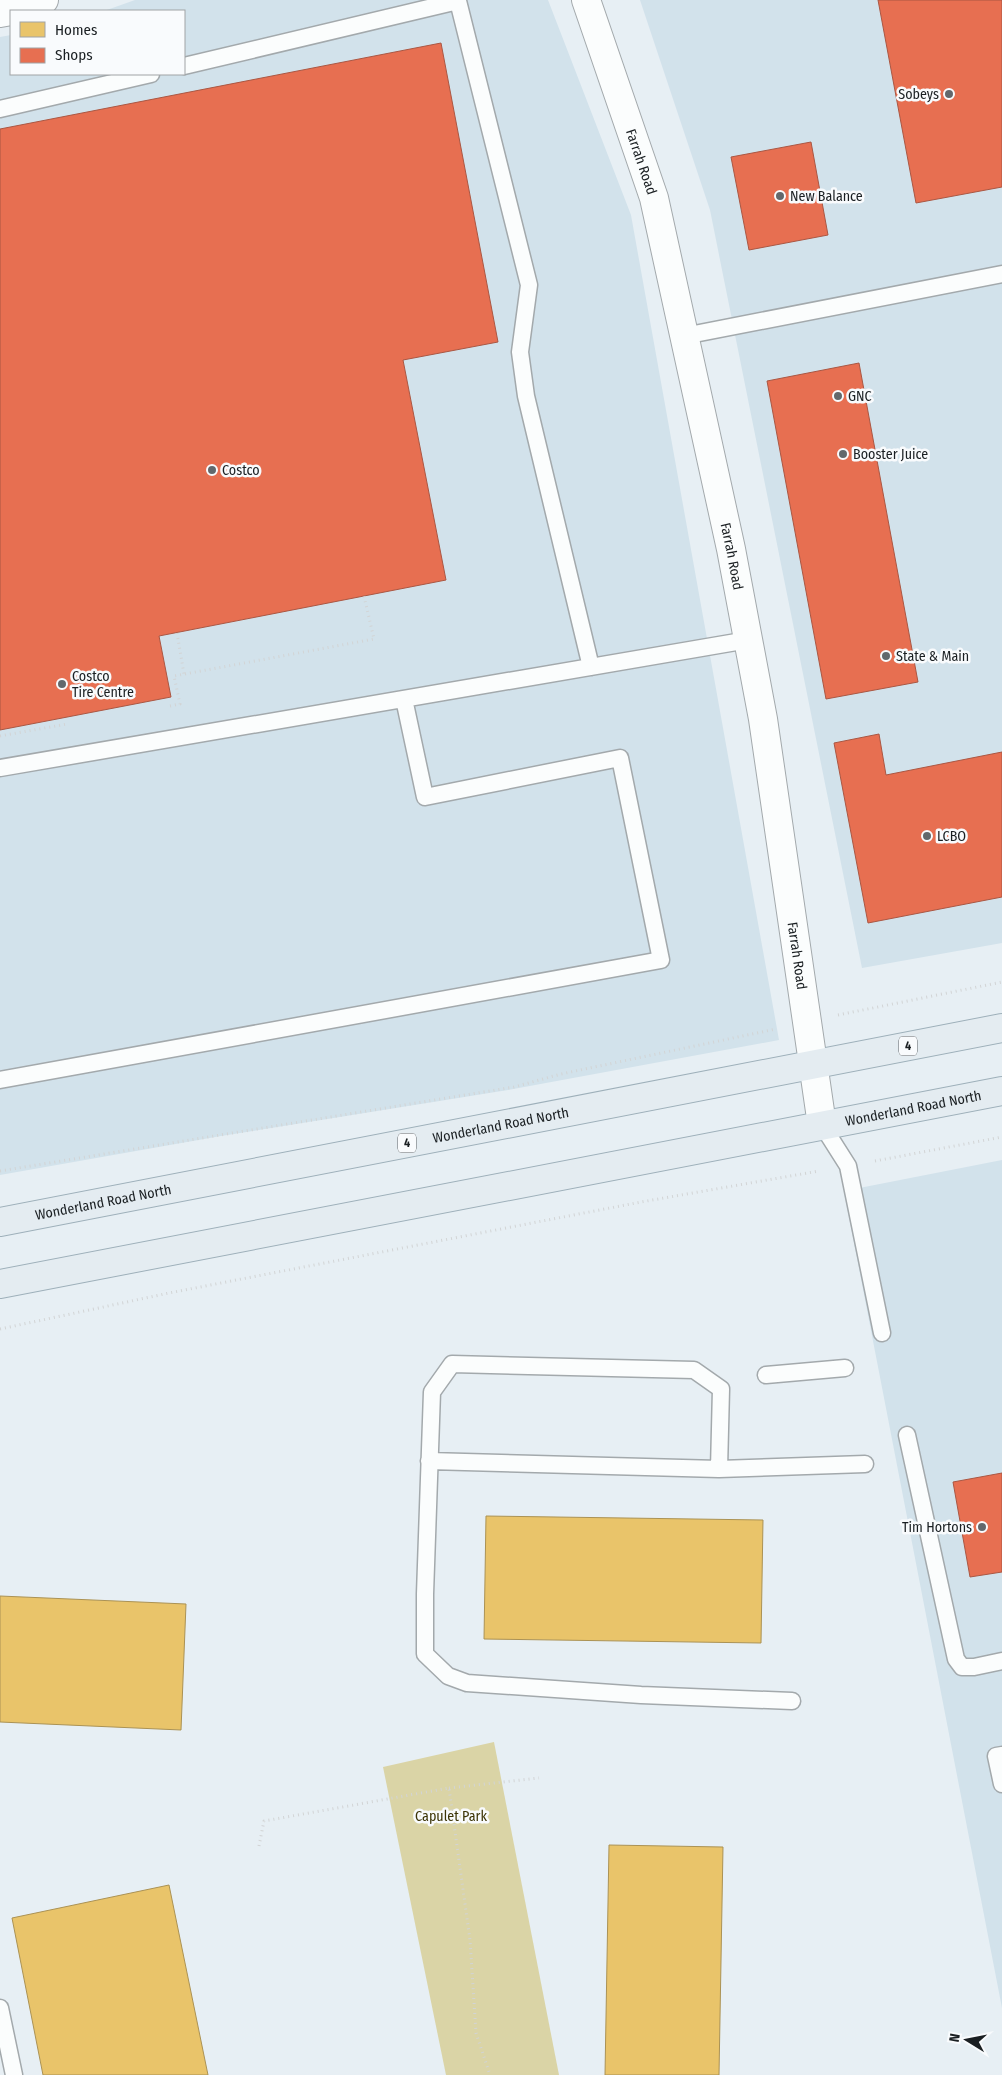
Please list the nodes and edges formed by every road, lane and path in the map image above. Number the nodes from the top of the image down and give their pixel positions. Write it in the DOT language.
graph roads {
  1 [pos="44,0"];
  2 [pos="586,0"];
  3 [pos="17,10"];
  4 [pos="185,66"];
  5 [pos="146,75"];
  6 [pos="0,109"];
  7 [pos="1002,274"];
  8 [pos="684,336"];
  9 [pos="364,596"];
  10 [pos="177,633"];
  11 [pos="748,640"];
  12 [pos="591,667"];
  13 [pos="184,674"];
  14 [pos="404,699"];
  15 [pos="170,706"];
  16 [pos="68,724"];
  17 [pos="20,726"];
  18 [pos="22,732"];
  19 [pos="0,736"];
  20 [pos="0,768"];
  21 [pos="1002,982"];
  22 [pos="807,1021"];
  23 [pos="1002,1028"];
  24 [pos="814,1064"];
  25 [pos="0,1080"];
  26 [pos="1002,1091"];
  27 [pos="822,1125"];
  28 [pos="1002,1137"];
  29 [pos="848,1166"];
  30 [pos="0,1171"];
  31 [pos="0,1222"];
  32 [pos="0,1284"];
  33 [pos="0,1329"];
  34 [pos="882,1333"];
  35 [pos="845,1368"];
  36 [pos="766,1375"];
  37 [pos="907,1435"];
  38 [pos="429,1461"];
  39 [pos="865,1464"];
  40 [pos="719,1469"];
  41 [pos="1002,1661"];
  42 [pos="792,1701"];
  43 [pos="1002,1755"];
  44 [pos="539,1778"];
  45 [pos="1002,1784"];
  46 [pos="449,1788"];
  47 [pos="259,1846"];
  48 [pos="0,2008"];
  49 [pos="14,2075"];
  50 [pos="490,2075"];
  1 -- 3 [label="street"];
  2 -- 8 [label="street, Farrah Road"];
  4 -- 12 [label="lane"];
  5 -- 6 [label="lane"];
  7 -- 8 [label="lane"];
  8 -- 11 [label="street, Farrah Road"];
  9 -- 13 [label="path"];
  10 -- 13 [label="path"];
  11 -- 12 [label="lane"];
  11 -- 22 [label="street, Farrah Road"];
  12 -- 14 [label="lane"];
  13 -- 15 [label="path"];
  14 -- 20 [label="lane"];
  14 -- 25 [label="lane"];
  16 -- 18 [label="path"];
  17 -- 18 [label="path"];
  18 -- 19 [label="path"];
  21 -- 22 [label="path"];
  22 -- 24 [label="street, Farrah Road"];
  22 -- 30 [label="path"];
  23 -- 24 [label="main road, Wonderland Road North / 4"];
  24 -- 27 [label="street, Farrah Road"];
  24 -- 31 [label="main road, Wonderland Road North / 4"];
  26 -- 27 [label="main road, Wonderland Road North"];
  27 -- 29 [label="lane"];
  27 -- 32 [label="main road, Wonderland Road North"];
  28 -- 29 [label="path"];
  29 -- 33 [label="path"];
  29 -- 34 [label="lane"];
  35 -- 36 [label="lane"];
  37 -- 41 [label="lane"];
  38 -- 40 [label="lane"];
  38 -- 40 [label="lane"];
  38 -- 42 [label="lane"];
  39 -- 40 [label="lane"];
  43 -- 45 [label="lane"];
  44 -- 46 [label="path"];
  46 -- 47 [label="path"];
  46 -- 50 [label="path"];
  48 -- 49 [label="lane"];
}
